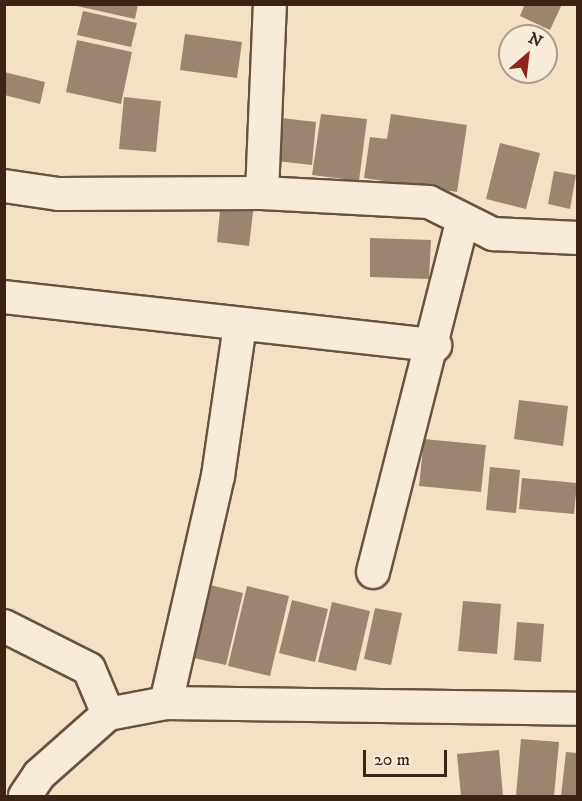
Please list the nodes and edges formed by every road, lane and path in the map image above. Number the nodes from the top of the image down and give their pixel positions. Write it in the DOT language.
graph roads {
  1 [pos="270,4"];
  2 [pos="4,186"];
  3 [pos="262,193"];
  4 [pos="463,220"];
  5 [pos="578,238"];
  6 [pos="4,297"];
  7 [pos="240,325"];
  8 [pos="435,345"];
  9 [pos="373,572"];
  10 [pos="4,626"];
  11 [pos="165,703"];
  12 [pos="578,709"];
  13 [pos="108,714"];
  14 [pos="25,796"];
  1 -- 3 [label="street"];
  2 -- 3 [label="street"];
  3 -- 4 [label="street"];
  4 -- 5 [label="street"];
  4 -- 8 [label="street"];
  6 -- 7 [label="street"];
  7 -- 8 [label="street"];
  7 -- 11 [label="street"];
  8 -- 9 [label="street"];
  10 -- 13 [label="street"];
  11 -- 12 [label="street"];
  11 -- 13 [label="street"];
  13 -- 14 [label="street"];
}
